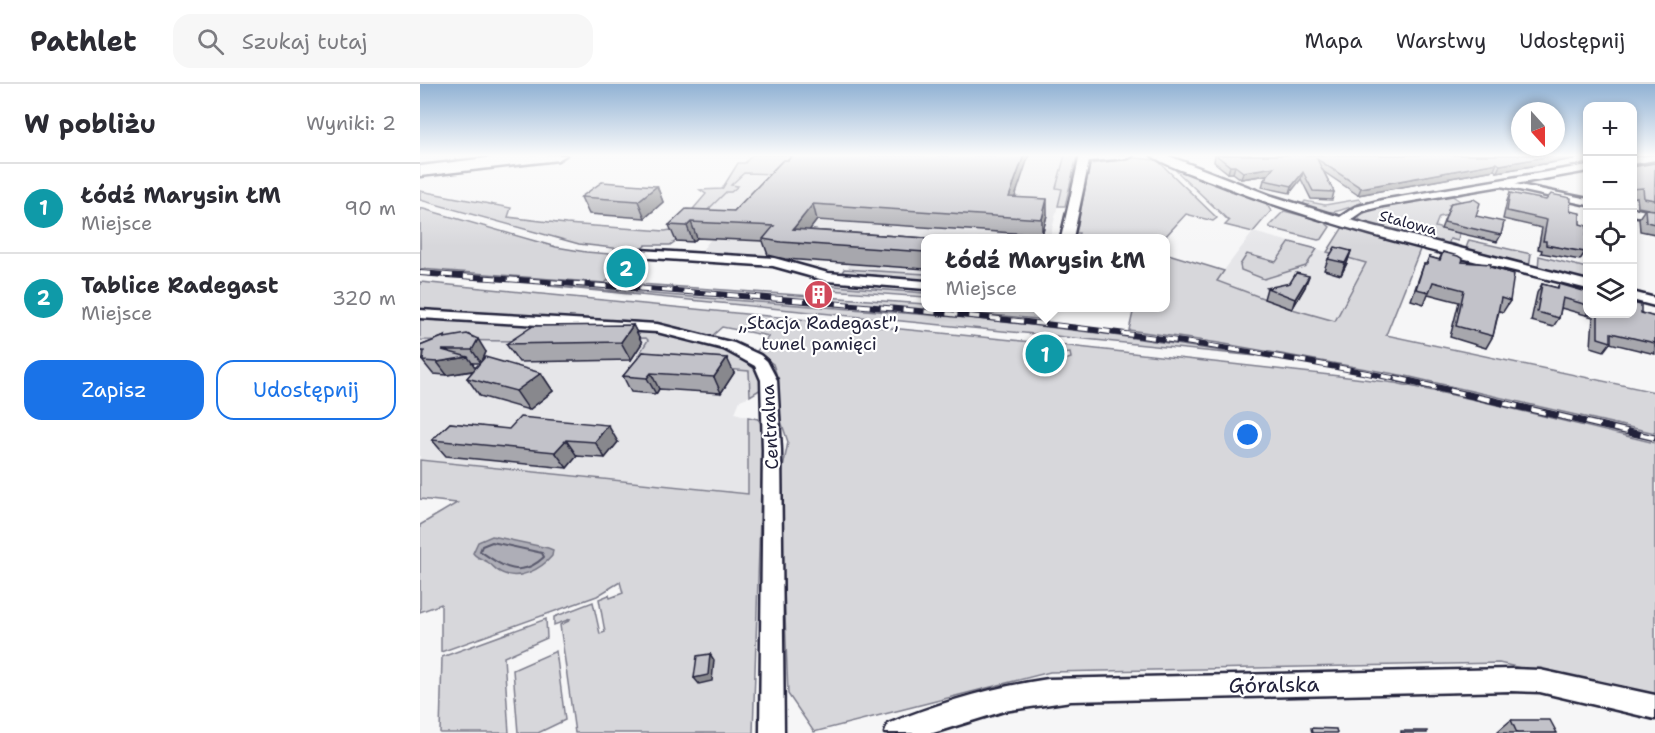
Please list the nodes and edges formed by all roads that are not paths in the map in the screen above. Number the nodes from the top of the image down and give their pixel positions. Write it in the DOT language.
graph roads {
  1 [pos="1079,185"];
  2 [pos="1233,185"];
  3 [pos="1483,185"];
  4 [pos="1507,185"];
  5 [pos="1583,201"];
  6 [pos="1637,212"];
  7 [pos="1655,216"];
  8 [pos="1342,221"];
  9 [pos="1068,234"];
  10 [pos="639,254"];
  11 [pos="1583,284"];
  12 [pos="921,285"];
  13 [pos="1637,297"];
  14 [pos="1655,302"];
  15 [pos="420,314"];
  16 [pos="1655,707"];
  17 [pos="772,733"];
  18 [pos="897,733"];
  1 -- 9 [label="street"];
  2 -- 8 [label="street, Stalowa"];
  3 -- 8 [label="street"];
  4 -- 5 [label="street"];
  6 -- 7 [label="street"];
  8 -- 11 [label="street, Stalowa"];
  10 -- 12 [label="street"];
  13 -- 14 [label="street"];
  15 -- 17 [label="street, Centralna"];
  16 -- 18 [label="street, Góralska"];
}
